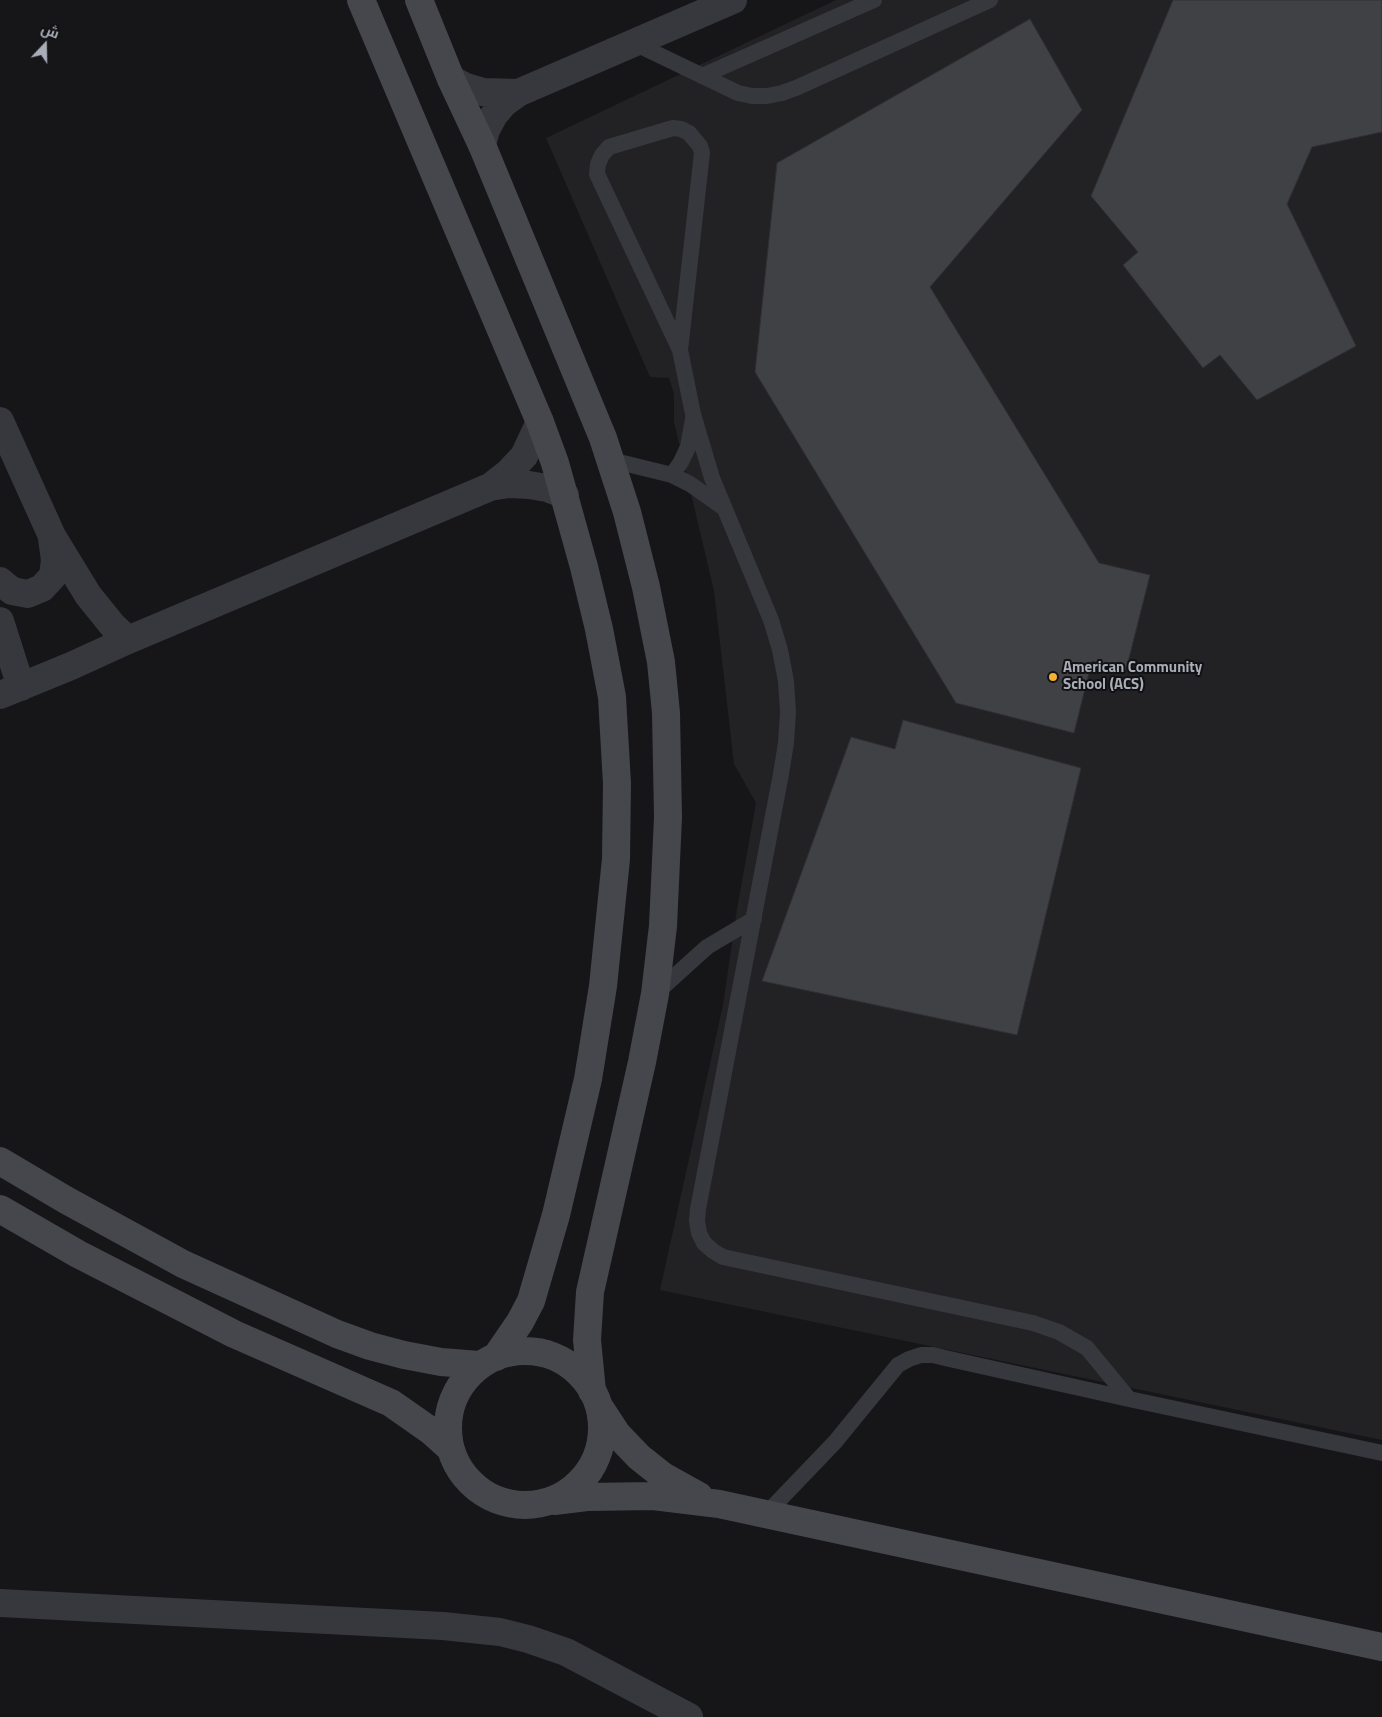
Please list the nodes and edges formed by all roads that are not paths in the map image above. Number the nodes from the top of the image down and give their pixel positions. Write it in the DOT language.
graph roads {
  1 [pos="361,0"];
  2 [pos="419,0"];
  3 [pos="734,0"];
  4 [pos="874,0"];
  5 [pos="990,0"];
  6 [pos="634,43"];
  7 [pos="702,76"];
  8 [pos="451,79"];
  9 [pos="518,93"];
  10 [pos="482,145"];
  11 [pos="680,350"];
  12 [pos="693,414"];
  13 [pos="0,421"];
  14 [pos="540,422"];
  15 [pos="610,460"];
  16 [pos="672,475"];
  17 [pos="490,487"];
  18 [pos="565,495"];
  19 [pos="724,508"];
  20 [pos="52,536"];
  21 [pos="0,581"];
  22 [pos="0,621"];
  23 [pos="128,640"];
  24 [pos="10,691"];
  25 [pos="754,919"];
  26 [pos="656,994"];
  27 [pos="0,1161"];
  28 [pos="0,1209"];
  29 [pos="487,1361"];
  30 [pos="1129,1399"];
  31 [pos="596,1400"];
  32 [pos="450,1448"];
  33 [pos="1382,1453"];
  34 [pos="554,1501"];
  35 [pos="719,1504"];
  36 [pos="766,1514"];
  37 [pos="0,1603"];
  38 [pos="1382,1647"];
  39 [pos="689,1717"];
  1 -- 14 [label="street"];
  2 -- 8 [label="street"];
  3 -- 6 [label="street"];
  4 -- 7 [label="lane"];
  5 -- 7 [label="lane"];
  6 -- 7 [label="lane"];
  6 -- 9 [label="street"];
  8 -- 9 [label="street"];
  8 -- 10 [label="street"];
  9 -- 10 [label="street"];
  10 -- 15 [label="street"];
  11 -- 11 [label="lane"];
  11 -- 12 [label="lane"];
  12 -- 16 [label="lane"];
  12 -- 19 [label="lane"];
  13 -- 20 [label="street"];
  14 -- 17 [label="street"];
  14 -- 18 [label="street"];
  15 -- 16 [label="lane"];
  15 -- 26 [label="street"];
  16 -- 19 [label="lane"];
  17 -- 18 [label="street"];
  17 -- 23 [label="street"];
  18 -- 29 [label="street"];
  19 -- 25 [label="lane"];
  20 -- 21 [label="street"];
  20 -- 23 [label="street"];
  22 -- 24 [label="street"];
  23 -- 24 [label="street"];
  25 -- 26 [label="lane"];
  25 -- 30 [label="lane"];
  26 -- 31 [label="street"];
  27 -- 29 [label="street"];
  28 -- 32 [label="street"];
  29 -- 31 [label="street"];
  29 -- 32 [label="street"];
  30 -- 33 [label="lane"];
  30 -- 36 [label="lane"];
  31 -- 34 [label="street"];
  31 -- 35 [label="street"];
  32 -- 34 [label="street"];
  34 -- 35 [label="street"];
  35 -- 36 [label="street"];
  36 -- 38 [label="street"];
  37 -- 39 [label="street"];
}
